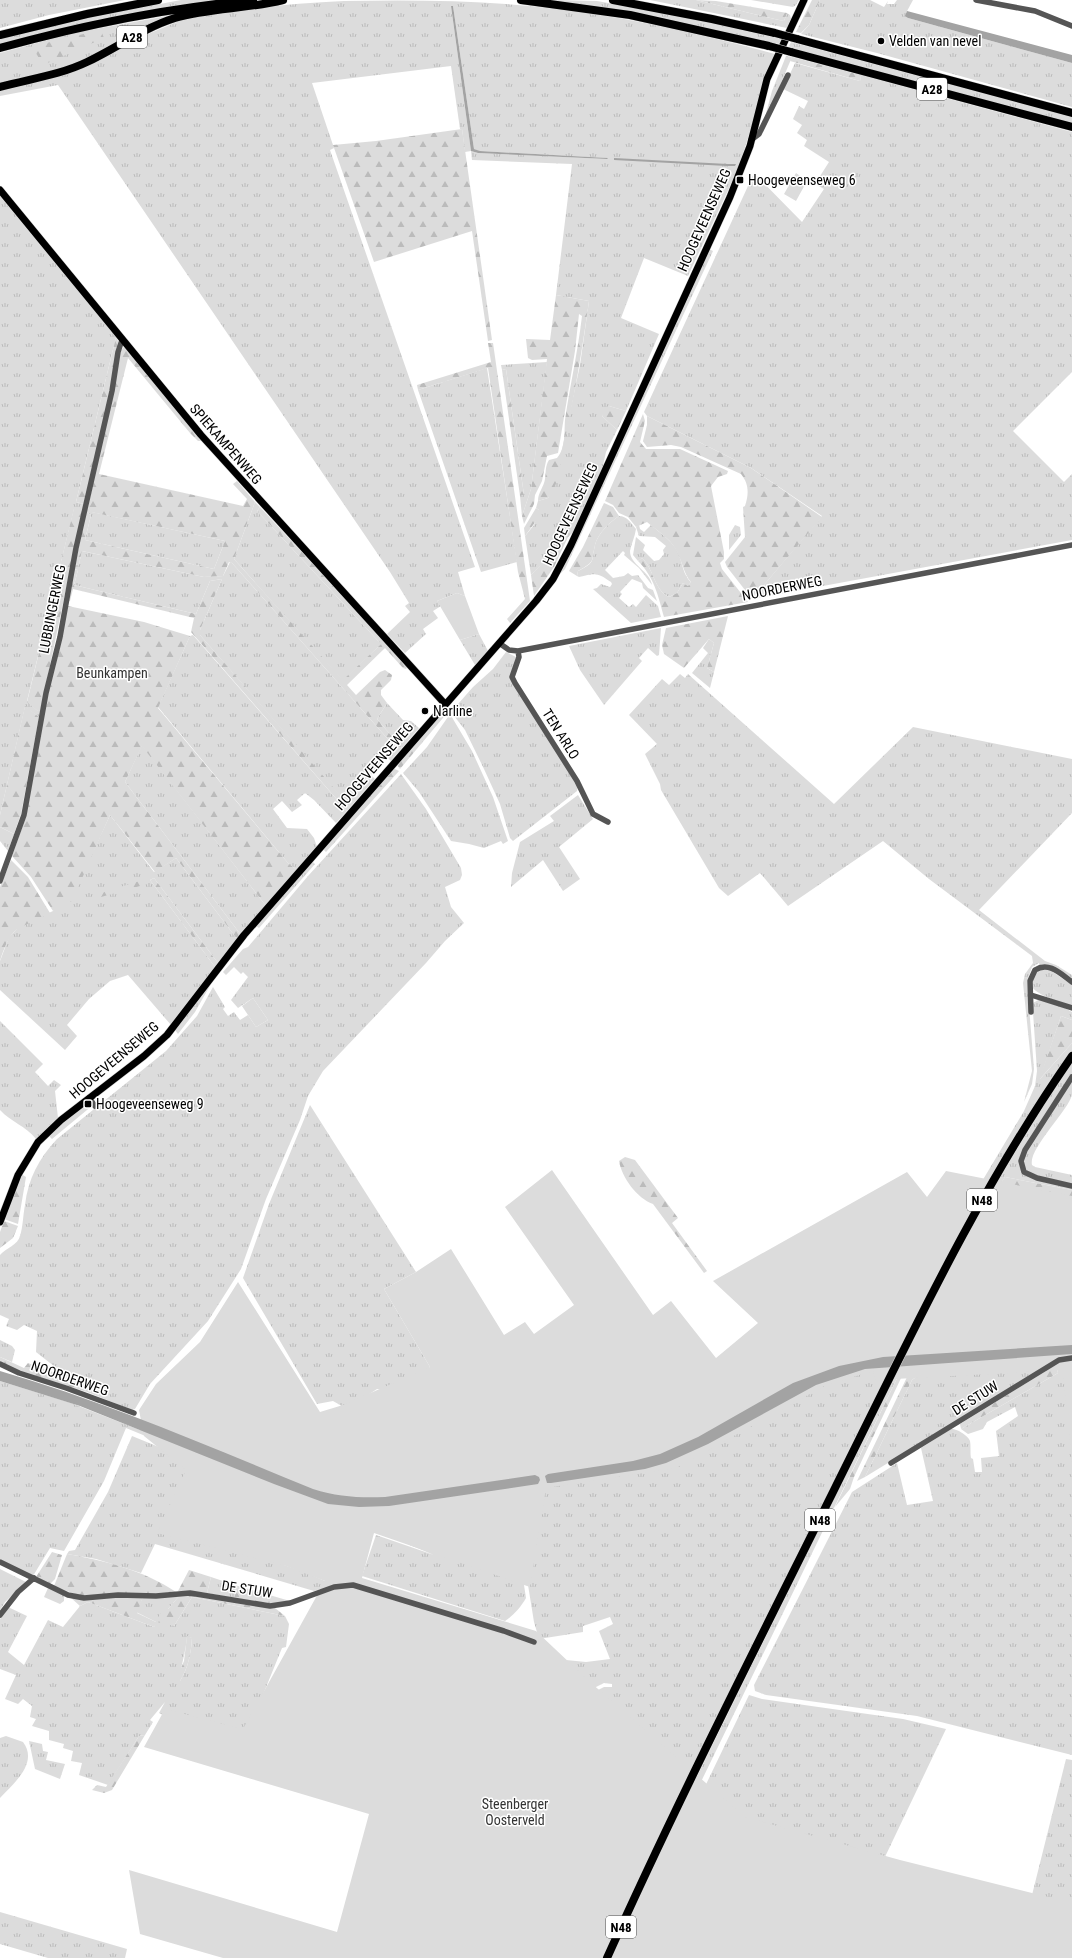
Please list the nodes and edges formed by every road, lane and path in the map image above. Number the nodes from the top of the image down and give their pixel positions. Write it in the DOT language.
graph roads {
  1 [pos="158,0"];
  2 [pos="253,0"];
  3 [pos="282,0"];
  4 [pos="521,0"];
  5 [pos="613,0"];
  6 [pos="976,0"];
  7 [pos="803,2"];
  8 [pos="1072,26"];
  9 [pos="0,36"];
  10 [pos="0,48"];
  11 [pos="788,75"];
  12 [pos="0,87"];
  13 [pos="1072,113"];
  14 [pos="1072,127"];
  15 [pos="751,140"];
  16 [pos="0,190"];
  17 [pos="122,340"];
  18 [pos="1072,545"];
  19 [pos="498,643"];
  20 [pos="518,650"];
  21 [pos="445,704"];
  22 [pos="608,822"];
  23 [pos="0,881"];
  24 [pos="1072,982"];
  25 [pos="1031,995"];
  26 [pos="1072,1008"];
  27 [pos="1031,1012"];
  28 [pos="1072,1056"];
  29 [pos="1072,1077"];
  30 [pos="89,1098"];
  31 [pos="95,1106"];
  32 [pos="1072,1186"];
  33 [pos="0,1222"];
  34 [pos="1072,1358"];
  35 [pos="0,1364"];
  36 [pos="134,1413"];
  37 [pos="891,1463"];
  38 [pos="0,1562"];
  39 [pos="34,1578"];
  40 [pos="0,1615"];
  41 [pos="534,1642"];
  42 [pos="607,1958"];
  1 -- 9 [label="highway, A28"];
  2 -- 10 [label="highway, A28"];
  3 -- 12 [label="highway, A28"];
  4 -- 14 [label="highway, A28, bridge"];
  5 -- 13 [label="highway, A28, bridge"];
  6 -- 8 [label="street"];
  7 -- 15 [label="main road, HOOGEVEENSEWEG"];
  11 -- 15 [label="street, HOOGEVEENSEWEG"];
  15 -- 19 [label="main road, HOOGEVEENSEWEG"];
  16 -- 17 [label="main road, SPIEKAMPENWEG"];
  17 -- 21 [label="main road, SPIEKAMPENWEG"];
  17 -- 23 [label="street, LUBBINGERWEG"];
  18 -- 20 [label="street, NOORDERWEG"];
  19 -- 20 [label="street, NOORDERWEG"];
  19 -- 21 [label="main road, HOOGEVEENSEWEG"];
  20 -- 22 [label="street, TEN ARLO"];
  21 -- 30 [label="main road, HOOGEVEENSEWEG"];
  24 -- 25 [label="street"];
  25 -- 26 [label="street"];
  25 -- 27 [label="street"];
  28 -- 42 [label="highway, N48"];
  29 -- 32 [label="street"];
  30 -- 31 [label="street"];
  30 -- 33 [label="main road, HOOGEVEENSEWEG"];
  34 -- 37 [label="street, DE STUW"];
  35 -- 36 [label="street, NOORDERWEG"];
  38 -- 39 [label="street, DE STUW"];
  39 -- 40 [label="street"];
  39 -- 41 [label="street, DE STUW"];
}
